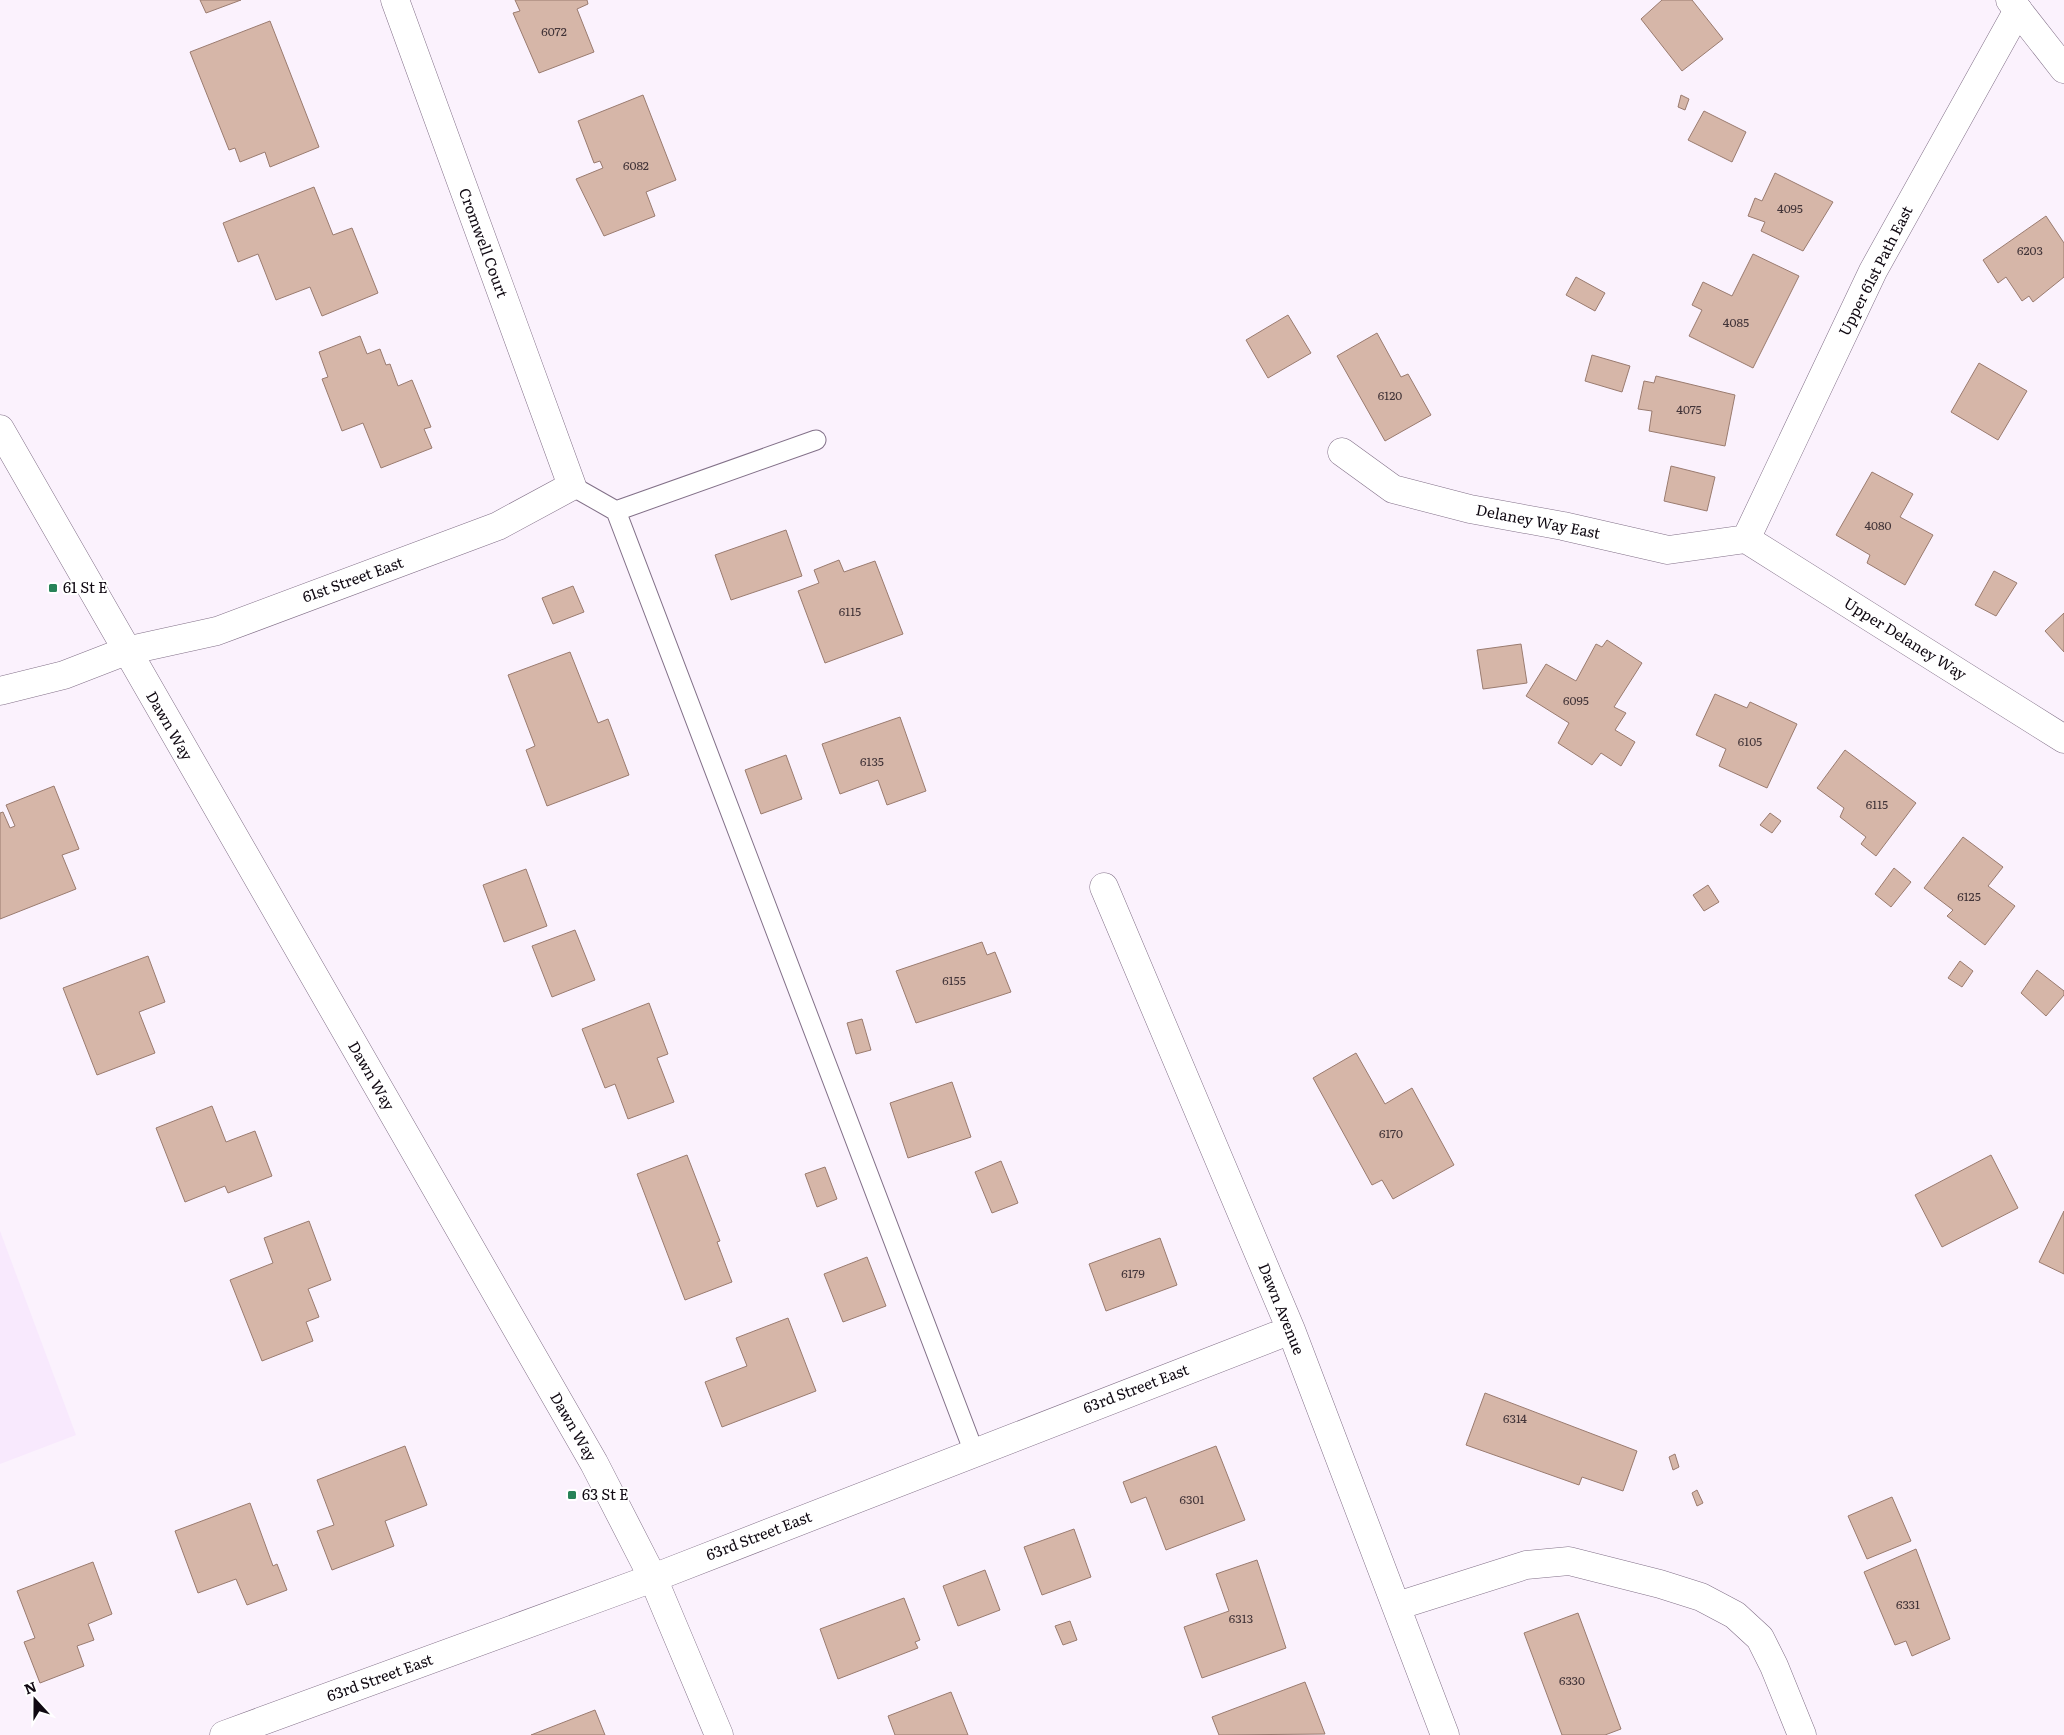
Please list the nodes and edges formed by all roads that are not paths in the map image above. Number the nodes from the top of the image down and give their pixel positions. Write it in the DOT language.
graph roads {
  1 [pos="395,0"];
  2 [pos="2014,5"];
  3 [pos="2064,69"];
  4 [pos="0,429"];
  5 [pos="816,440"];
  6 [pos="1342,452"];
  7 [pos="572,486"];
  8 [pos="616,511"];
  9 [pos="1746,538"];
  10 [pos="126,651"];
  11 [pos="0,691"];
  12 [pos="2064,739"];
  13 [pos="1104,888"];
  14 [pos="1291,1330"];
  15 [pos="974,1452"];
  16 [pos="653,1578"];
  17 [pos="1397,1606"];
  18 [pos="224,1735"];
  19 [pos="719,1735"];
  20 [pos="1446,1735"];
  21 [pos="1802,1735"];
  1 -- 7 [label="street, Cromwell Court"];
  2 -- 3 [label="street"];
  2 -- 9 [label="street, Upper 61st Path East"];
  4 -- 10 [label="street, Dawn Way"];
  5 -- 8 [label="lane"];
  6 -- 9 [label="street, Delaney Way East"];
  7 -- 8 [label="lane"];
  7 -- 10 [label="street, 61st Street East"];
  8 -- 15 [label="lane"];
  9 -- 12 [label="street, Upper Delaney Way"];
  10 -- 11 [label="street, 61st Street East"];
  10 -- 16 [label="street, Dawn Way"];
  13 -- 14 [label="street, Dawn Avenue"];
  14 -- 15 [label="street, 63rd Street East"];
  14 -- 17 [label="street, Dawn Avenue"];
  15 -- 16 [label="street, 63rd Street East"];
  16 -- 18 [label="street, 63rd Street East"];
  16 -- 19 [label="street, Dawn Way"];
  17 -- 20 [label="street, Dawn Avenue"];
  17 -- 21 [label="street"];
}
